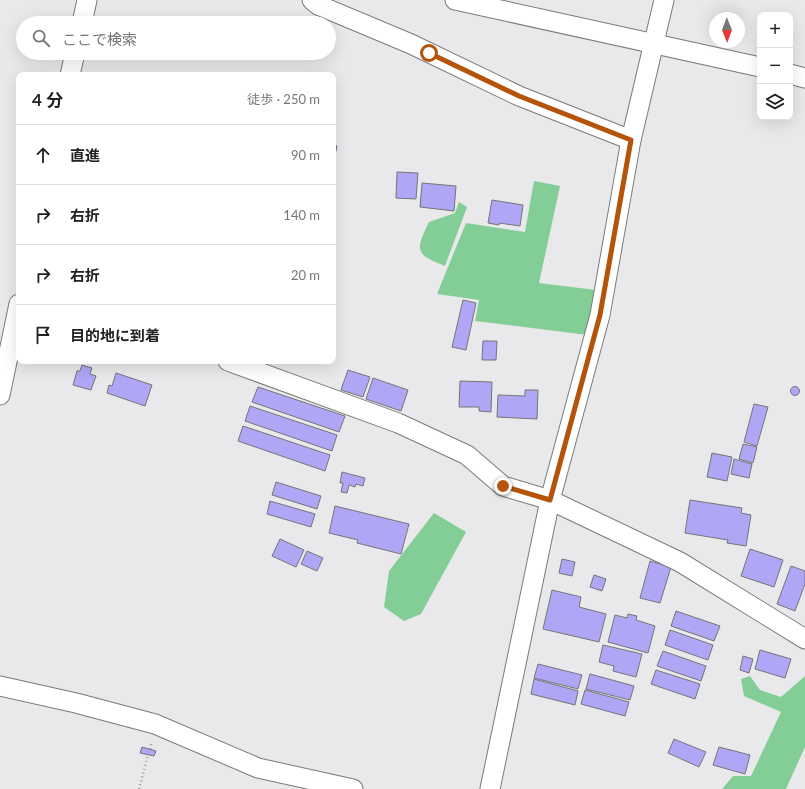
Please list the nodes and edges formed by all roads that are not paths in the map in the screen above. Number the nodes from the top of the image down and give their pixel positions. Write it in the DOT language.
graph roads {
  1 [pos="87,0"];
  2 [pos="312,0"];
  3 [pos="455,0"];
  4 [pos="664,0"];
  5 [pos="84,16"];
  6 [pos="654,43"];
  7 [pos="73,60"];
  8 [pos="757,66"];
  9 [pos="71,72"];
  10 [pos="793,75"];
  11 [pos="805,78"];
  12 [pos="631,140"];
  13 [pos="16,319"];
  14 [pos="236,364"];
  15 [pos="0,395"];
  16 [pos="550,500"];
  17 [pos="805,639"];
  18 [pos="0,686"];
  19 [pos="353,789"];
  20 [pos="490,789"];
  1 -- 5 [label="street"];
  2 -- 12 [label="street"];
  3 -- 6 [label="street"];
  4 -- 6 [label="street"];
  6 -- 8 [label="street"];
  6 -- 12 [label="street"];
  7 -- 9 [label="street"];
  10 -- 11 [label="street"];
  12 -- 16 [label="street"];
  13 -- 15 [label="street"];
  14 -- 16 [label="street"];
  16 -- 17 [label="street"];
  16 -- 20 [label="street"];
  18 -- 19 [label="street"];
}
